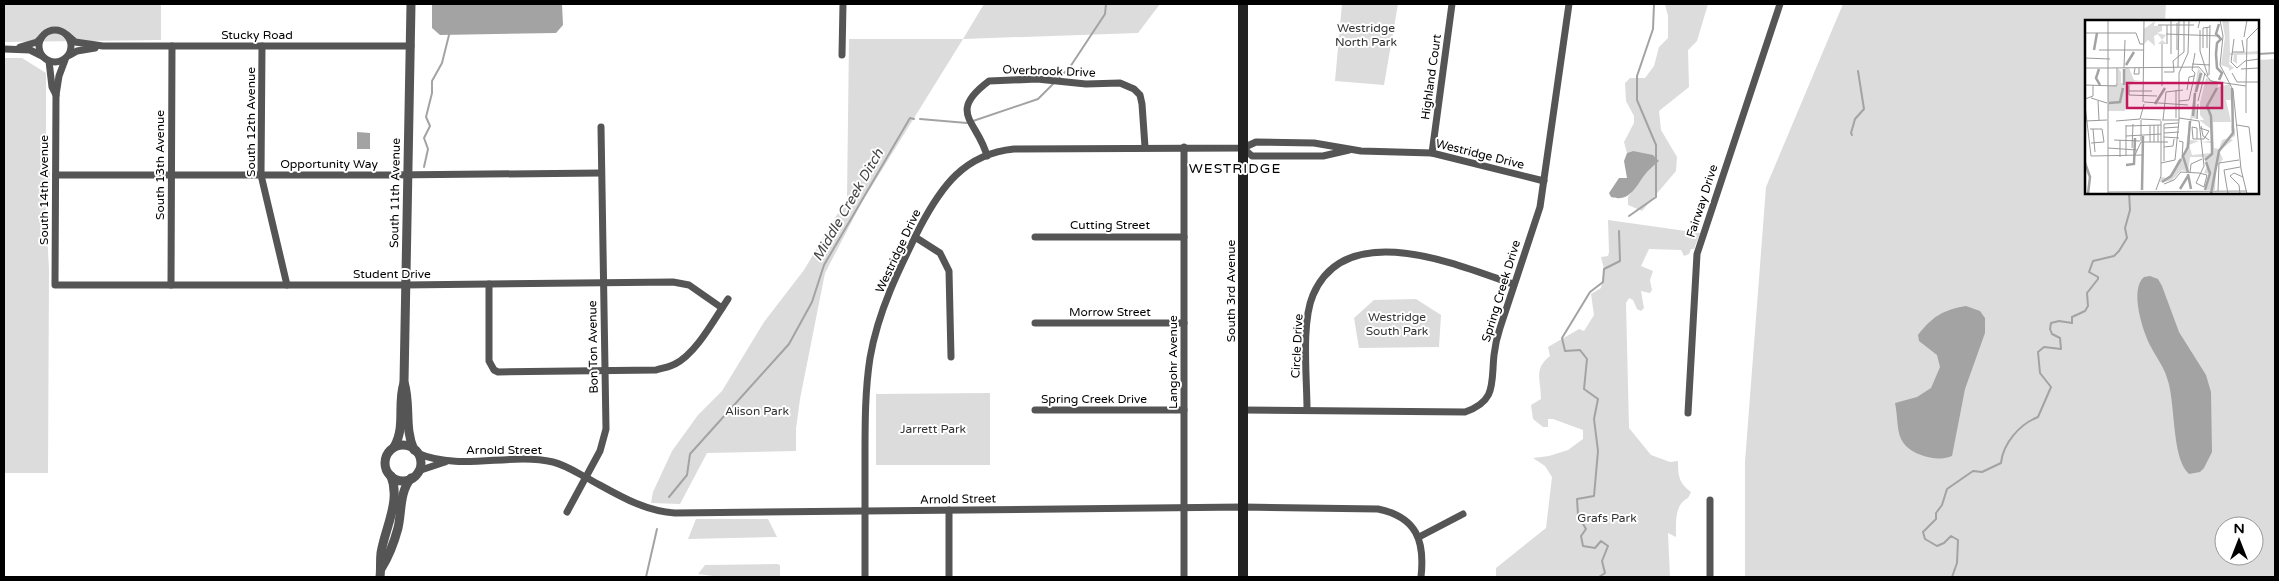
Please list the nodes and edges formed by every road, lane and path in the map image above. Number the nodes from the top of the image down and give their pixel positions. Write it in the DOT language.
graph roads {
  1 [pos="411,4"];
  2 [pos="843,4"];
  3 [pos="1243,4"];
  4 [pos="1452,4"];
  5 [pos="1569,4"];
  6 [pos="1780,4"];
  7 [pos="67,35"];
  8 [pos="41,38"];
  9 [pos="103,46"];
  10 [pos="172,46"];
  11 [pos="262,46"];
  12 [pos="411,46"];
  13 [pos="5,49"];
  14 [pos="842,55"];
  15 [pos="66,58"];
  16 [pos="46,59"];
  17 [pos="56,95"];
  18 [pos="601,127"];
  19 [pos="1145,147"];
  20 [pos="1184,147"];
  21 [pos="1243,148"];
  22 [pos="1350,149"];
  23 [pos="1432,153"];
  24 [pos="987,156"];
  25 [pos="601,173"];
  26 [pos="172,174"];
  27 [pos="56,175"];
  28 [pos="261,175"];
  29 [pos="407,175"];
  30 [pos="1544,181"];
  31 [pos="915,237"];
  32 [pos="1035,237"];
  33 [pos="1184,237"];
  34 [pos="603,282"];
  35 [pos="489,284"];
  36 [pos="1513,284"];
  37 [pos="171,285"];
  38 [pos="287,285"];
  39 [pos="405,285"];
  40 [pos="55,286"];
  41 [pos="728,299"];
  42 [pos="722,308"];
  43 [pos="1035,323"];
  44 [pos="1184,323"];
  45 [pos="951,357"];
  46 [pos="605,371"];
  47 [pos="404,382"];
  48 [pos="1035,410"];
  49 [pos="1184,410"];
  50 [pos="1243,410"];
  51 [pos="1307,410"];
  52 [pos="1688,413"];
  53 [pos="394,447"];
  54 [pos="416,451"];
  55 [pos="448,462"];
  56 [pos="414,475"];
  57 [pos="391,476"];
  58 [pos="586,478"];
  59 [pos="1710,500"];
  60 [pos="1184,507"];
  61 [pos="1243,507"];
  62 [pos="949,510"];
  63 [pos="865,511"];
  64 [pos="567,512"];
  65 [pos="1463,514"];
  66 [pos="1419,537"];
  67 [pos="380,573"];
  68 [pos="865,577"];
  69 [pos="949,577"];
  70 [pos="1184,577"];
  71 [pos="1243,577"];
  72 [pos="1421,577"];
  73 [pos="1710,577"];
  1 -- 12 [label="street, South 11th Avenue"];
  2 -- 14 [label="street"];
  3 -- 21 [label="main road, South 3rd Avenue"];
  4 -- 23 [label="street, Highland Court"];
  5 -- 30 [label="street, Spring Creek Drive"];
  6 -- 52 [label="street, Fairway Drive"];
  7 -- 8 [label="street"];
  7 -- 9 [label="street, Stucky Road"];
  7 -- 15 [label="street"];
  8 -- 13 [label="street"];
  8 -- 16 [label="street"];
  9 -- 10 [label="street, Stucky Road"];
  9 -- 15 [label="street, Stucky Road"];
  10 -- 11 [label="street, Stucky Road"];
  10 -- 26 [label="street, South 13th Avenue"];
  11 -- 12 [label="street, Stucky Road"];
  11 -- 28 [label="street, South 12th Avenue"];
  12 -- 29 [label="street, South 11th Avenue"];
  13 -- 16 [label="street"];
  15 -- 16 [label="street"];
  15 -- 17 [label="street, South 14th Avenue"];
  16 -- 17 [label="street, South 14th Avenue"];
  17 -- 27 [label="street, South 14th Avenue"];
  18 -- 25 [label="street, Bon Ton Avenue"];
  19 -- 20 [label="street, Westridge Drive"];
  19 -- 24 [label="street, Westridge Drive"];
  19 -- 24 [label="street, Overbrook Drive"];
  20 -- 21 [label="street, Westridge Drive"];
  20 -- 33 [label="street, Langohr Avenue"];
  21 -- 22 [label="street, Westridge Drive"];
  21 -- 22 [label="street, Westridge Drive"];
  21 -- 50 [label="main road, South 3rd Avenue"];
  22 -- 23 [label="street, Westridge Drive"];
  23 -- 30 [label="street, Westridge Drive"];
  24 -- 31 [label="street, Westridge Drive"];
  25 -- 29 [label="street, Opportunity Way"];
  25 -- 34 [label="street, Bon Ton Avenue"];
  26 -- 27 [label="street, Opportunity Way"];
  26 -- 28 [label="street, Opportunity Way"];
  26 -- 37 [label="street, South 13th Avenue"];
  27 -- 40 [label="street, South 14th Avenue"];
  28 -- 29 [label="street, Opportunity Way"];
  28 -- 38 [label="street, South 12th Avenue"];
  29 -- 39 [label="street, South 11th Avenue"];
  30 -- 36 [label="street, Spring Creek Drive"];
  31 -- 45 [label="street"];
  31 -- 63 [label="street, Westridge Drive"];
  32 -- 33 [label="street, Cutting Street"];
  33 -- 44 [label="street, Langohr Avenue"];
  34 -- 35 [label="street, Student Drive"];
  34 -- 42 [label="street, Student Drive"];
  34 -- 46 [label="street, Bon Ton Avenue"];
  35 -- 39 [label="street, Student Drive"];
  35 -- 46 [label="street"];
  36 -- 51 [label="street, Spring Creek Drive"];
  36 -- 51 [label="street, Circle Drive"];
  37 -- 38 [label="street, Student Drive"];
  37 -- 40 [label="street, Student Drive"];
  38 -- 39 [label="street, Student Drive"];
  39 -- 47 [label="street, South 11th Avenue"];
  41 -- 42 [label="street"];
  42 -- 46 [label="street"];
  43 -- 44 [label="street, Morrow Street"];
  44 -- 49 [label="street, Langohr Avenue"];
  46 -- 58 [label="street, Bon Ton Avenue"];
  47 -- 53 [label="street, South 11th Avenue"];
  47 -- 54 [label="street, South 11th Avenue"];
  48 -- 49 [label="street, Spring Creek Drive"];
  49 -- 60 [label="street, Langohr Avenue"];
  50 -- 51 [label="street, Spring Creek Drive"];
  50 -- 61 [label="main road, South 3rd Avenue"];
  53 -- 54 [label="street"];
  53 -- 57 [label="street"];
  54 -- 55 [label="street, Arnold Street"];
  54 -- 56 [label="street"];
  55 -- 56 [label="street, Arnold Street"];
  55 -- 58 [label="street, Arnold Street"];
  56 -- 57 [label="street"];
  56 -- 67 [label="street"];
  57 -- 67 [label="street"];
  58 -- 63 [label="street, Arnold Street"];
  58 -- 64 [label="street, Bon Ton Avenue"];
  59 -- 73 [label="street"];
  60 -- 61 [label="street, Arnold Street"];
  60 -- 62 [label="street, Arnold Street"];
  60 -- 70 [label="street, Langohr Avenue"];
  61 -- 66 [label="street, Arnold Street"];
  61 -- 71 [label="main road, South 3rd Avenue"];
  62 -- 63 [label="street, Arnold Street"];
  62 -- 69 [label="street"];
  63 -- 68 [label="street, Westridge Drive"];
  65 -- 66 [label="street"];
  66 -- 72 [label="street"];
}
